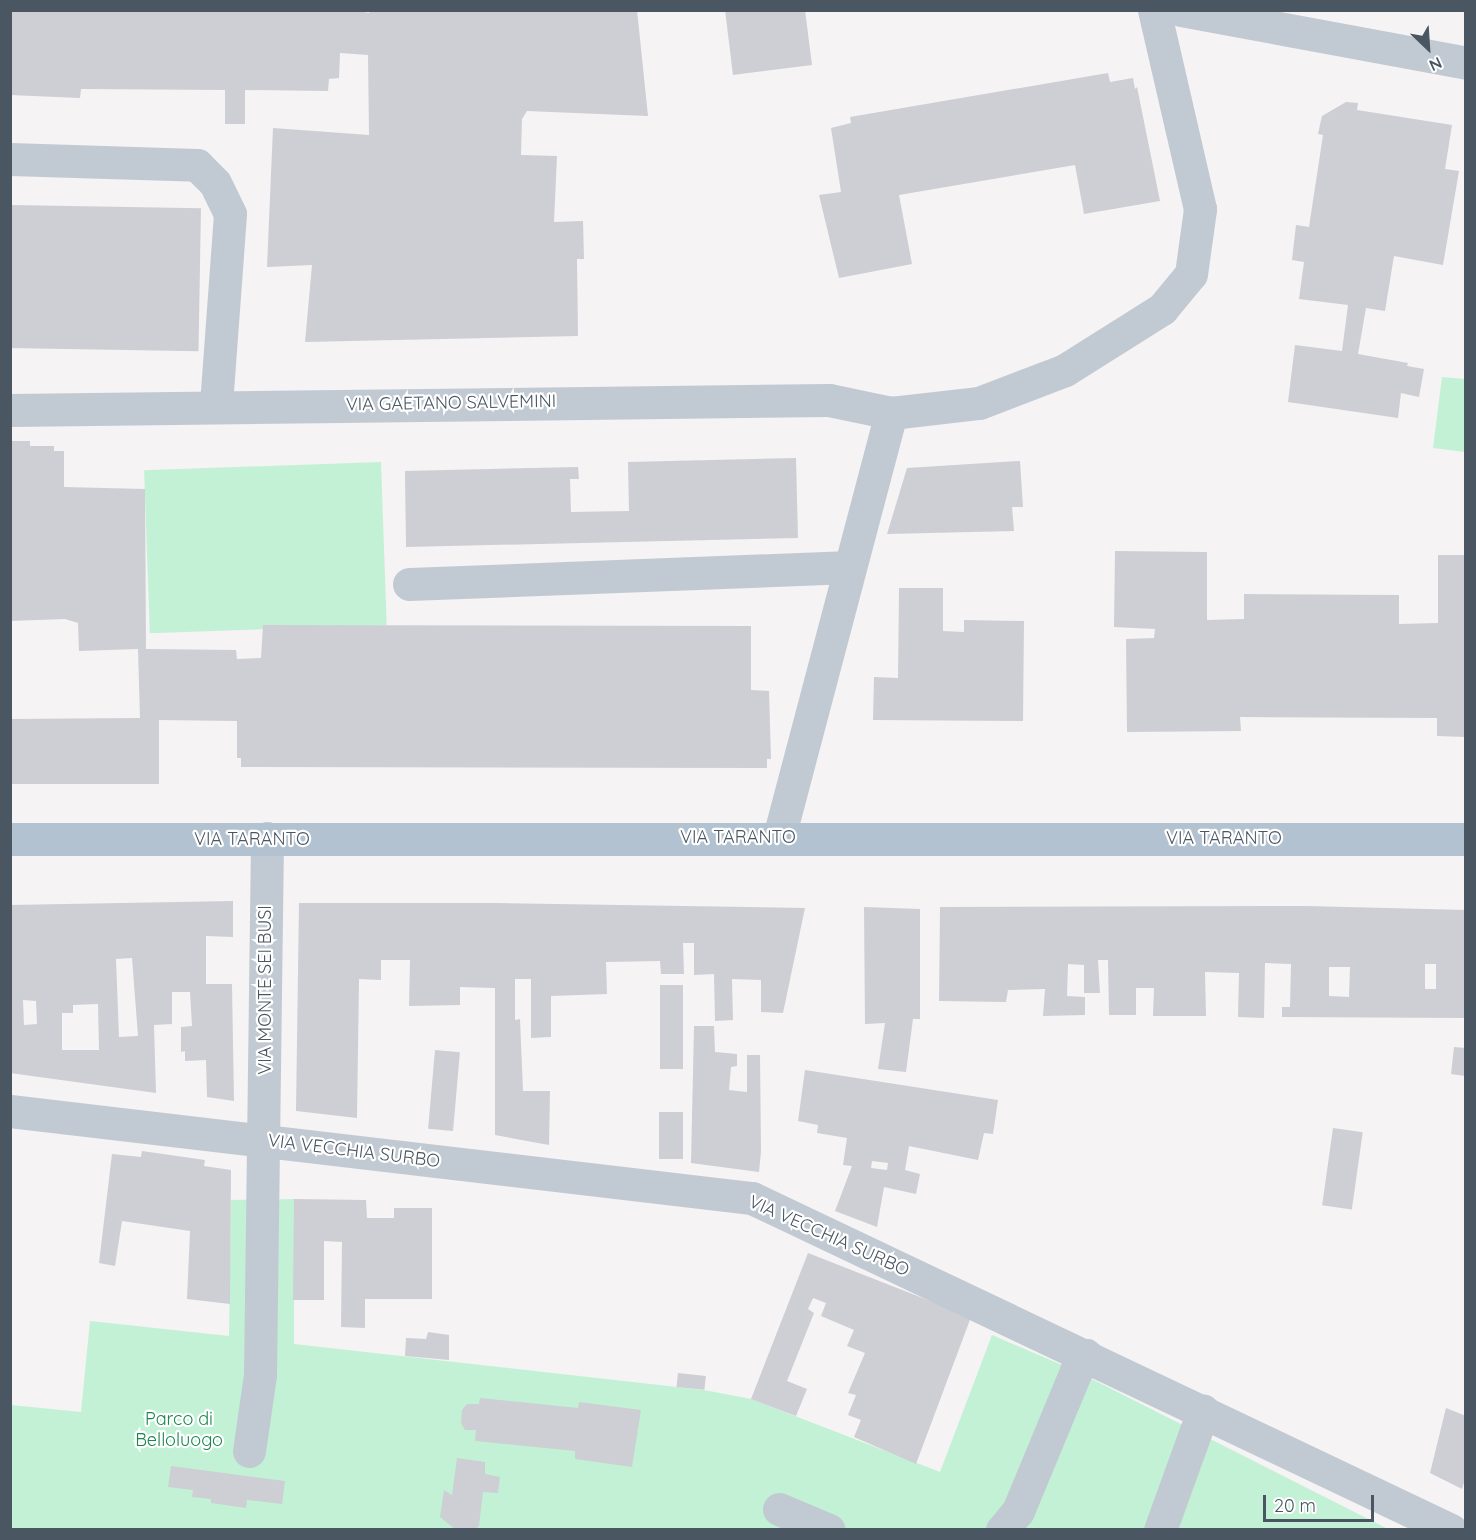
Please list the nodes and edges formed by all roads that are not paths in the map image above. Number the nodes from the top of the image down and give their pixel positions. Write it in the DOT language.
graph roads {
  1 [pos="1154,10"];
  2 [pos="1181,10"];
  3 [pos="1466,63"];
  4 [pos="10,159"];
  5 [pos="216,405"];
  6 [pos="10,410"];
  7 [pos="891,413"];
  8 [pos="850,567"];
  9 [pos="409,584"];
  10 [pos="779,837"];
  11 [pos="267,838"];
  12 [pos="10,839"];
  13 [pos="1466,839"];
  14 [pos="10,1111"];
  15 [pos="264,1141"];
  16 [pos="1086,1355"];
  17 [pos="1203,1411"];
  18 [pos="249,1451"];
  19 [pos="779,1509"];
  20 [pos="1012,1523"];
  21 [pos="829,1530"];
  22 [pos="1160,1530"];
  23 [pos="1451,1530"];
  1 -- 7 [label="street, VIA GAETANO SALVEMINI"];
  2 -- 3 [label="street"];
  4 -- 5 [label="street"];
  5 -- 6 [label="street, VIA GAETANO SALVEMINI"];
  5 -- 7 [label="street, VIA GAETANO SALVEMINI"];
  7 -- 8 [label="street"];
  8 -- 9 [label="street"];
  8 -- 10 [label="street"];
  10 -- 11 [label="main road, VIA TARANTO"];
  10 -- 13 [label="main road, VIA TARANTO"];
  11 -- 12 [label="main road, VIA TARANTO"];
  11 -- 15 [label="street, VIA MONTE SEI BUSI"];
  14 -- 15 [label="street, VIA VECCHIA SURBO"];
  15 -- 16 [label="street, VIA VECCHIA SURBO"];
  15 -- 18 [label="street, VIA MONTE SEI BUSI"];
  16 -- 17 [label="street, VIA VECCHIA SURBO"];
  16 -- 20 [label="street"];
  17 -- 22 [label="street"];
  17 -- 23 [label="street, VIA VECCHIA SURBO"];
  19 -- 21 [label="street"];
}
